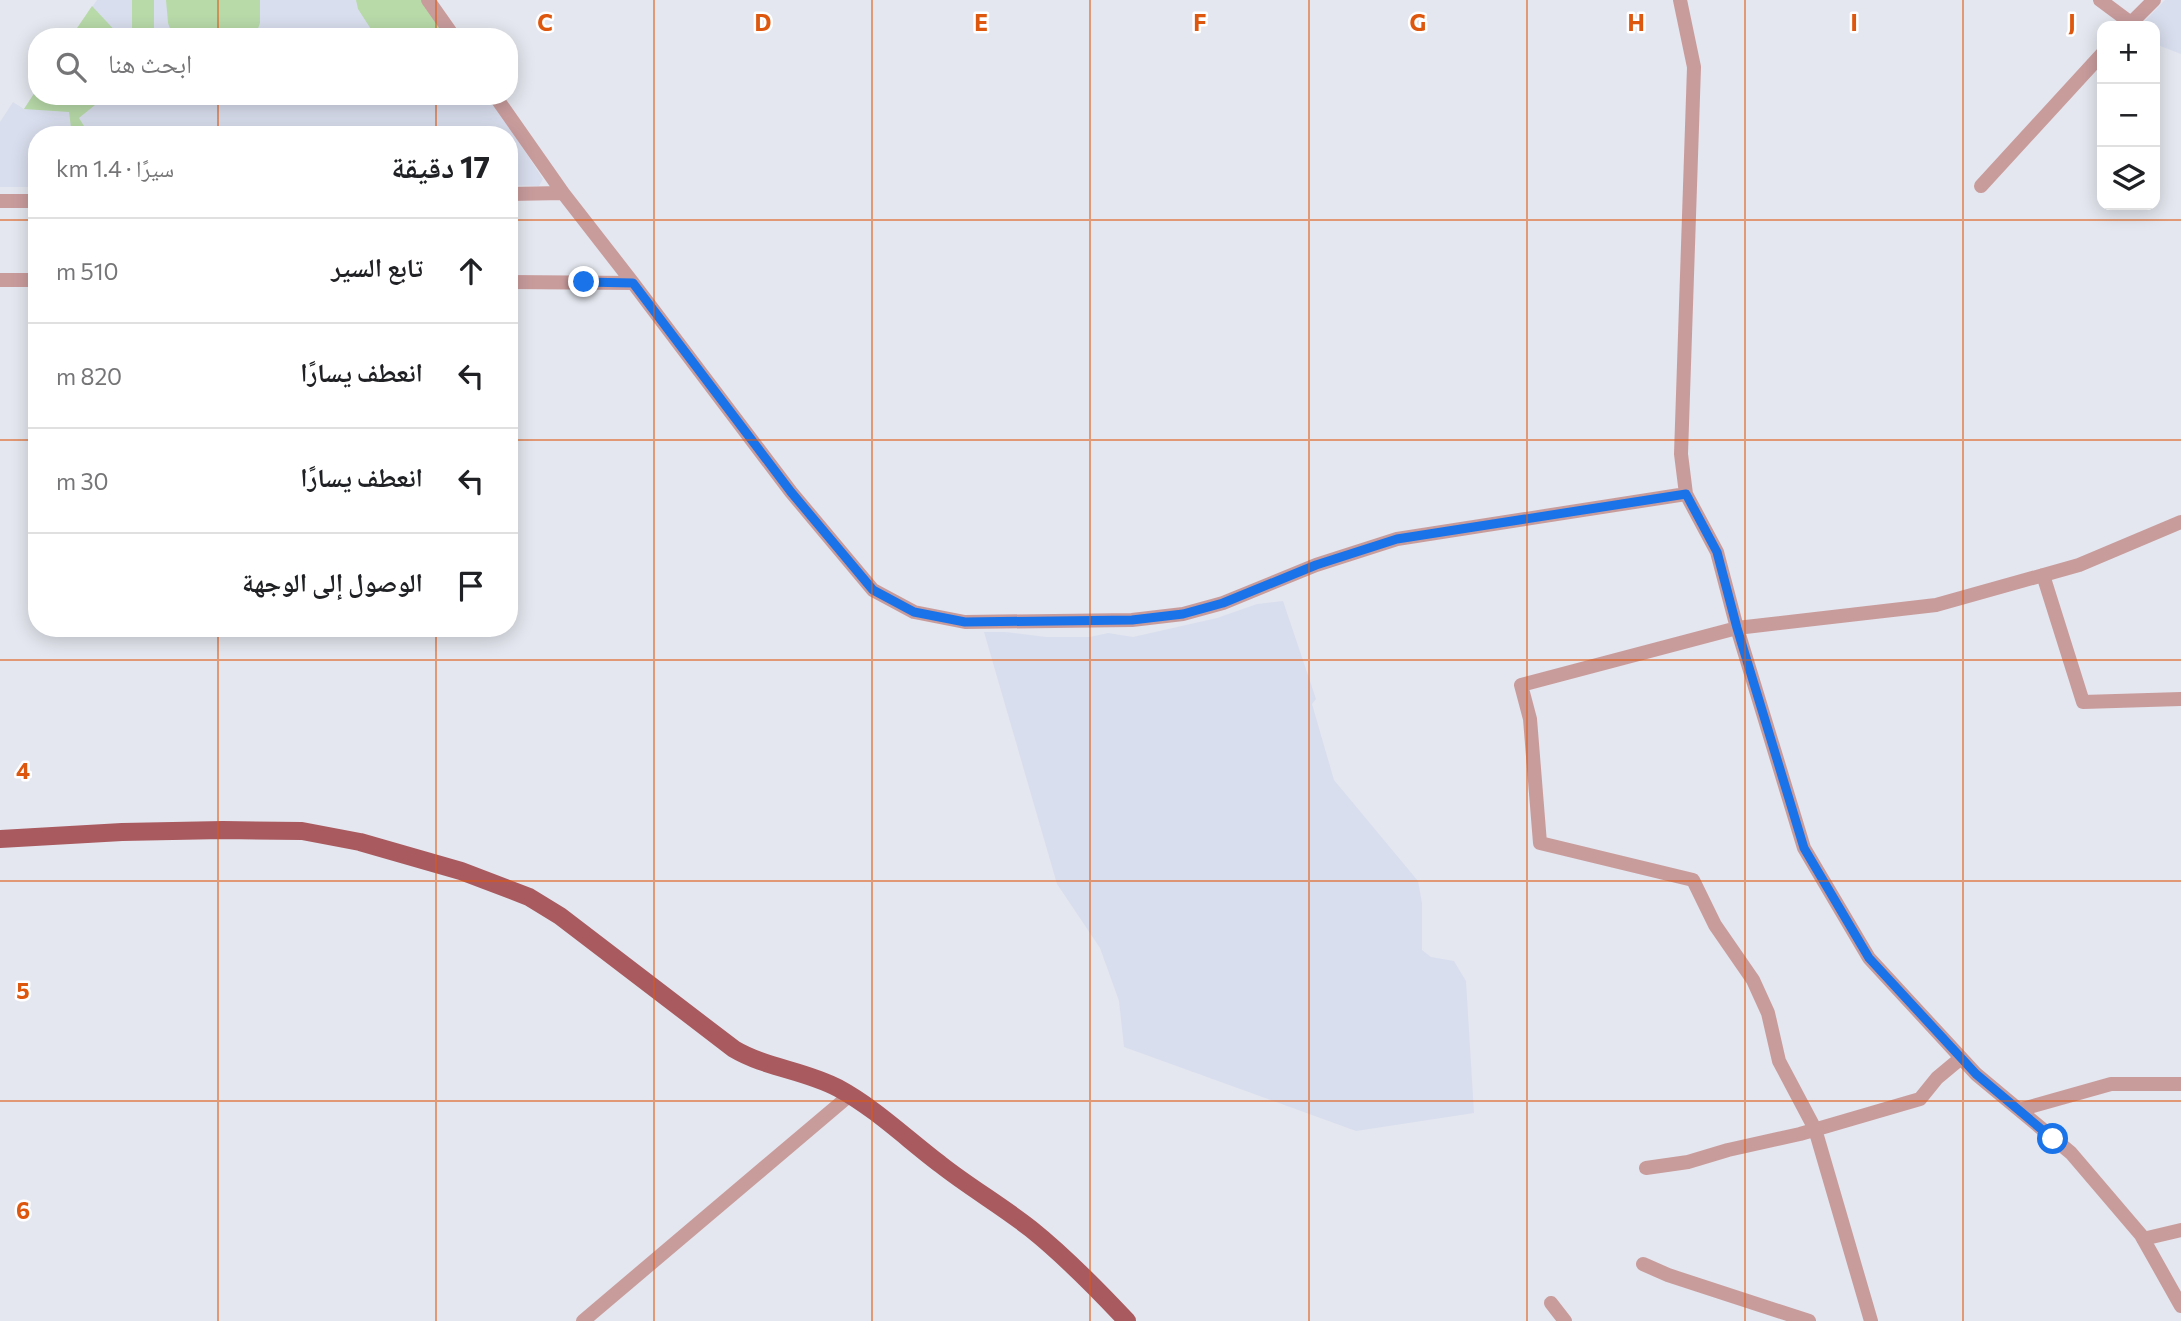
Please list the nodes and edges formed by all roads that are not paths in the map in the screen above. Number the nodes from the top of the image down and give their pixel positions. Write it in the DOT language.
graph roads {
  1 [pos="428,0"];
  2 [pos="1680,0"];
  3 [pos="2100,0"];
  4 [pos="2154,0"];
  5 [pos="2125,21"];
  6 [pos="2134,21"];
  7 [pos="448,28"];
  8 [pos="2097,59"];
  9 [pos="501,105"];
  10 [pos="516,126"];
  11 [pos="518,129"];
  12 [pos="1981,186"];
  13 [pos="563,193"];
  14 [pos="518,194"];
  15 [pos="0,201"];
  16 [pos="28,201"];
  17 [pos="0,280"];
  18 [pos="28,280"];
  19 [pos="518,282"];
  20 [pos="633,283"];
  21 [pos="1686,494"];
  22 [pos="2181,522"];
  23 [pos="2043,575"];
  24 [pos="1737,628"];
  25 [pos="2181,699"];
  26 [pos="0,839"];
  27 [pos="1961,1058"];
  28 [pos="2181,1084"];
  29 [pos="850,1096"];
  30 [pos="2018,1110"];
  31 [pos="1815,1129"];
  32 [pos="1646,1168"];
  33 [pos="2181,1230"];
  34 [pos="2143,1239"];
  35 [pos="1643,1264"];
  36 [pos="1551,1303"];
  37 [pos="2181,1306"];
  38 [pos="583,1321"];
  39 [pos="1127,1321"];
  40 [pos="1565,1321"];
  41 [pos="1809,1321"];
  42 [pos="1871,1321"];
  1 -- 7 [label="street"];
  2 -- 21 [label="street"];
  3 -- 5 [label="street"];
  4 -- 6 [label="street"];
  8 -- 12 [label="street"];
  9 -- 10 [label="street"];
  11 -- 13 [label="street"];
  13 -- 14 [label="street"];
  13 -- 20 [label="street"];
  15 -- 16 [label="street"];
  17 -- 18 [label="street"];
  19 -- 20 [label="street"];
  20 -- 21 [label="street"];
  21 -- 24 [label="street"];
  22 -- 23 [label="street"];
  23 -- 24 [label="street"];
  23 -- 25 [label="street"];
  24 -- 27 [label="street"];
  24 -- 31 [label="street"];
  26 -- 29 [label="main road"];
  27 -- 30 [label="street"];
  27 -- 31 [label="street"];
  28 -- 30 [label="street"];
  29 -- 38 [label="street"];
  29 -- 39 [label="main road"];
  30 -- 34 [label="street"];
  31 -- 32 [label="street"];
  31 -- 42 [label="street"];
  33 -- 34 [label="street"];
  34 -- 37 [label="street"];
  35 -- 41 [label="street"];
  36 -- 40 [label="street"];
}
